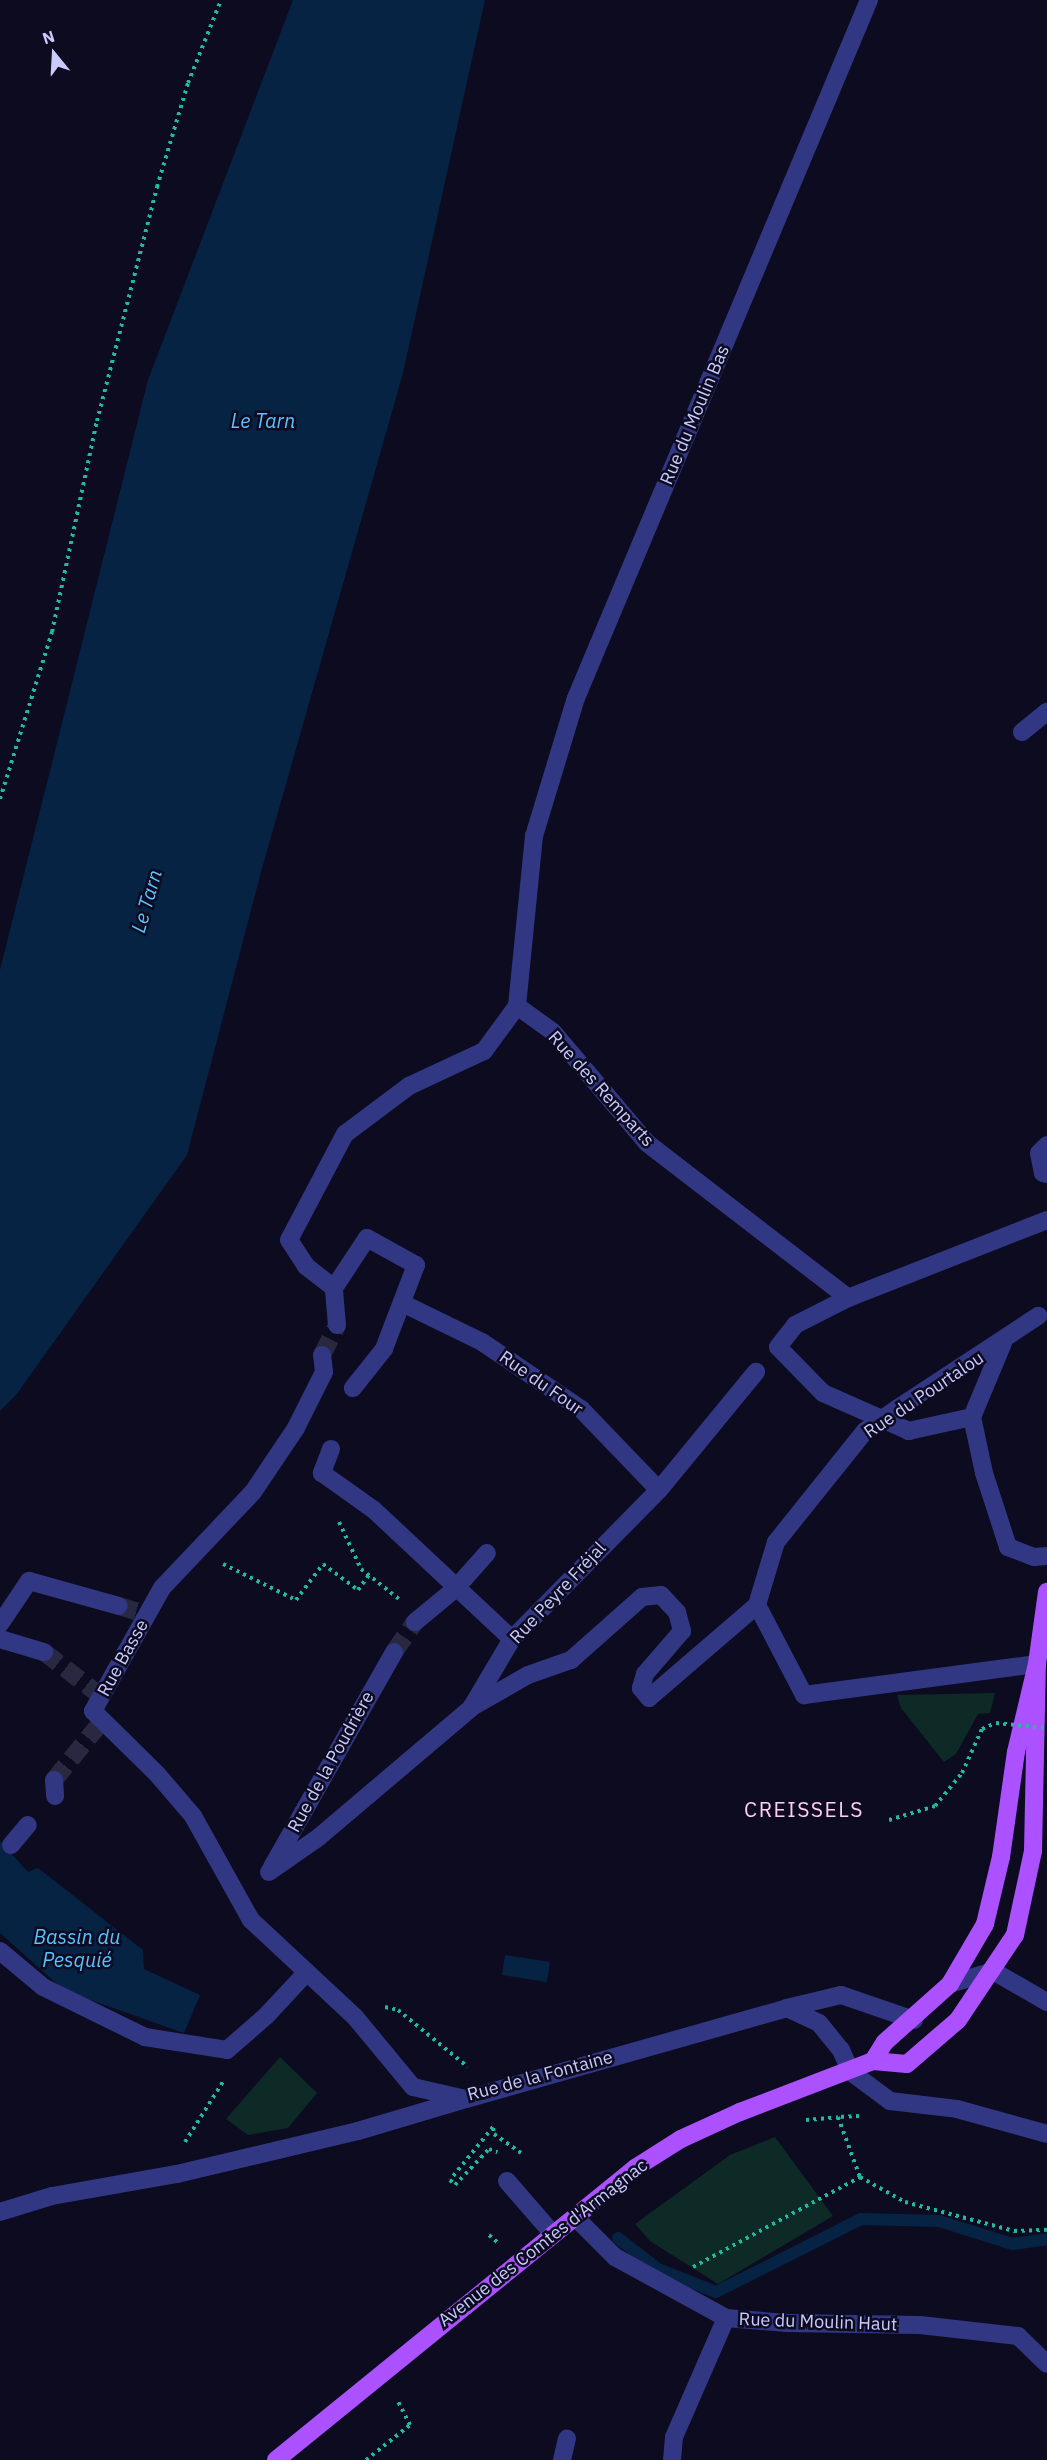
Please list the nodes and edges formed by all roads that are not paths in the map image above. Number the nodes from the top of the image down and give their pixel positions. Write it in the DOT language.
graph roads {
  1 [pos="869,0"];
  2 [pos="1047,712"];
  3 [pos="1022,732"];
  4 [pos="517,1006"];
  5 [pos="1047,1145"];
  6 [pos="1047,1174"];
  7 [pos="1047,1220"];
  8 [pos="334,1288"];
  9 [pos="848,1299"];
  10 [pos="402,1303"];
  11 [pos="1044,1316"];
  12 [pos="337,1325"];
  13 [pos="1003,1343"];
  14 [pos="777,1347"];
  15 [pos="322,1355"];
  16 [pos="353,1388"];
  17 [pos="972,1417"];
  18 [pos="331,1449"];
  19 [pos="659,1490"];
  20 [pos="487,1552"];
  21 [pos="1047,1556"];
  22 [pos="455,1589"];
  23 [pos="1047,1592"];
  24 [pos="757,1605"];
  25 [pos="119,1606"];
  26 [pos="1045,1615"];
  27 [pos="418,1620"];
  28 [pos="0,1624"];
  29 [pos="0,1639"];
  30 [pos="512,1639"];
  31 [pos="44,1652"];
  32 [pos="394,1652"];
  33 [pos="1037,1664"];
  34 [pos="471,1708"];
  35 [pos="28,1826"];
  36 [pos="11,1845"];
  37 [pos="269,1872"];
  38 [pos="251,1920"];
  39 [pos="0,1951"];
  40 [pos="993,1971"];
  41 [pos="306,1972"];
  42 [pos="951,1984"];
  43 [pos="1047,2002"];
  44 [pos="787,2008"];
  45 [pos="914,2020"];
  46 [pos="873,2061"];
  47 [pos="851,2072"];
  48 [pos="466,2099"];
  49 [pos="1047,2134"];
  50 [pos="507,2181"];
  51 [pos="0,2212"];
  52 [pos="574,2217"];
  53 [pos="552,2234"];
  54 [pos="726,2318"];
  55 [pos="1047,2364"];
  56 [pos="567,2439"];
  57 [pos="276,2460"];
  58 [pos="562,2460"];
  59 [pos="672,2460"];
  1 -- 4 [label="street, Rue du Moulin Bas"];
  2 -- 3 [label="street"];
  4 -- 8 [label="street"];
  4 -- 9 [label="street, Rue des Remparts"];
  5 -- 6 [label="street"];
  7 -- 9 [label="street, Rue Peyre Fréjal"];
  8 -- 10 [label="street"];
  8 -- 12 [label="street"];
  9 -- 14 [label="street, Rue Peyre Fréjal"];
  10 -- 16 [label="street"];
  10 -- 19 [label="street, Rue du Four"];
  11 -- 13 [label="street, Rue du Pourtalou"];
  13 -- 17 [label="street"];
  13 -- 24 [label="street, Rue du Pourtalou, bridge"];
  14 -- 17 [label="street"];
  14 -- 19 [label="street, Rue Peyre Fréjal"];
  15 -- 38 [label="street, Rue Basse"];
  17 -- 21 [label="street"];
  18 -- 22 [label="street"];
  19 -- 30 [label="street, Rue Peyre Fréjal"];
  20 -- 22 [label="street"];
  22 -- 27 [label="street"];
  22 -- 30 [label="street"];
  23 -- 26 [label="main road, Avenue des Comtes d'Armagnac"];
  24 -- 33 [label="street"];
  24 -- 34 [label="street"];
  25 -- 28 [label="street"];
  26 -- 33 [label="main road, Avenue des Comtes d'Armagnac"];
  29 -- 31 [label="street"];
  30 -- 34 [label="street, Rue Peyre Fréjal"];
  32 -- 37 [label="street, Rue de la Poudrière"];
  33 -- 40 [label="main road, Avenue des Comtes d'Armagnac"];
  33 -- 42 [label="main road, Avenue des Comtes d'Armagnac"];
  34 -- 37 [label="street, Rue Peyre Fréjal"];
  35 -- 36 [label="street"];
  38 -- 41 [label="street, Rue de la Fontaine"];
  39 -- 41 [label="street"];
  40 -- 42 [label="street"];
  40 -- 43 [label="street"];
  40 -- 46 [label="main road, Avenue des Comtes d'Armagnac"];
  41 -- 48 [label="street, Rue de la Fontaine"];
  42 -- 45 [label="main road, Avenue des Comtes d'Armagnac"];
  44 -- 45 [label="street, Rue de la Fontaine"];
  44 -- 47 [label="street"];
  44 -- 48 [label="street, Rue de la Fontaine"];
  45 -- 46 [label="main road, Avenue des Comtes d'Armagnac"];
  46 -- 47 [label="main road, Avenue des Comtes d'Armagnac"];
  47 -- 49 [label="street"];
  47 -- 52 [label="main road, Avenue des Comtes d'Armagnac"];
  48 -- 51 [label="street"];
  50 -- 53 [label="street"];
  52 -- 53 [label="main road, Avenue des Comtes d'Armagnac"];
  52 -- 54 [label="street, Rue du Moulin Haut"];
  53 -- 57 [label="main road, Avenue des Comtes d'Armagnac"];
  54 -- 55 [label="street, Rue du Moulin Haut"];
  54 -- 59 [label="street"];
  56 -- 58 [label="street"];
}
